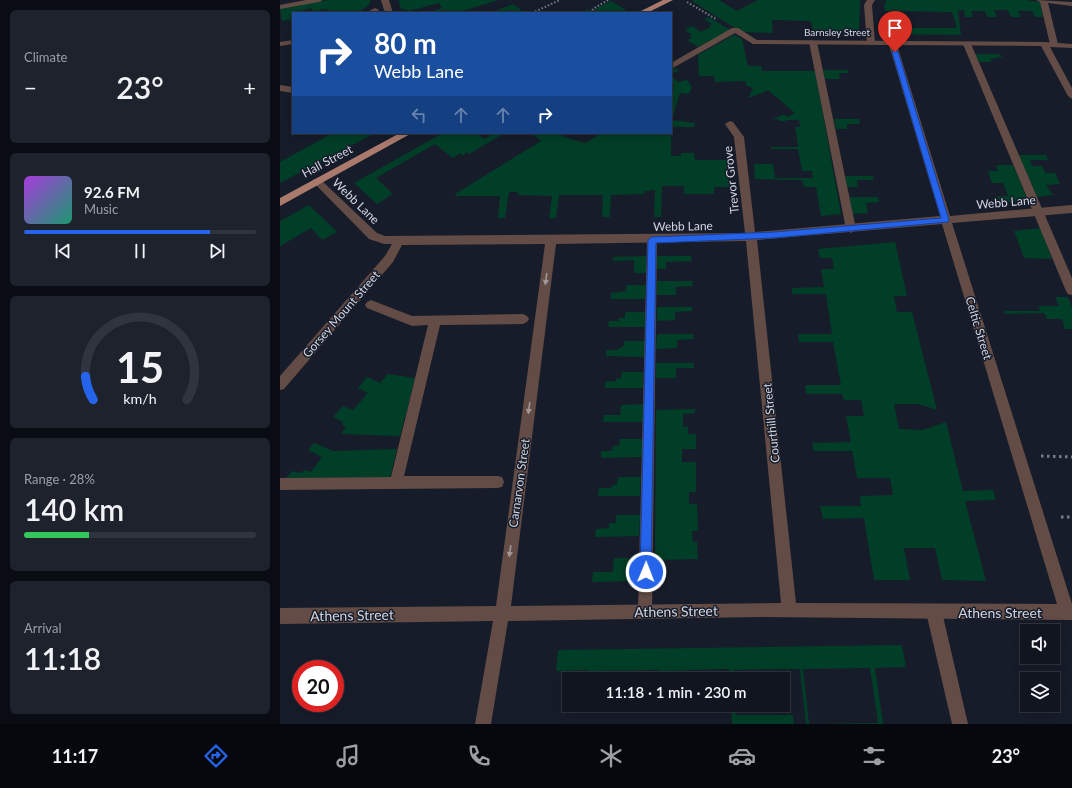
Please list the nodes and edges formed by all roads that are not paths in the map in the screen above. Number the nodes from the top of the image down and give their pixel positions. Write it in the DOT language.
graph roads {
  1 [pos="319,0"];
  2 [pos="385,0"];
  3 [pos="669,0"];
  4 [pos="871,0"];
  5 [pos="1040,0"];
  6 [pos="1043,0"];
  7 [pos="1072,4"];
  8 [pos="280,7"];
  9 [pos="388,12"];
  10 [pos="643,12"];
  11 [pos="292,42"];
  12 [pos="813,42"];
  13 [pos="871,43"];
  14 [pos="892,43"];
  15 [pos="280,44"];
  16 [pos="967,44"];
  17 [pos="1044,44"];
  18 [pos="1054,44"];
  19 [pos="1072,46"];
  20 [pos="672,65"];
  21 [pos="280,88"];
  22 [pos="292,90"];
  23 [pos="1071,93"];
  24 [pos="730,124"];
  25 [pos="405,134"];
  26 [pos="317,181"];
  27 [pos="280,202"];
  28 [pos="1072,209"];
  29 [pos="1037,212"];
  30 [pos="946,220"];
  31 [pos="851,229"];
  32 [pos="750,237"];
  33 [pos="399,240"];
  34 [pos="551,240"];
  35 [pos="652,240"];
  36 [pos="1072,291"];
  37 [pos="371,305"];
  38 [pos="523,320"];
  39 [pos="435,321"];
  40 [pos="280,385"];
  41 [pos="497,482"];
  42 [pos="396,483"];
  43 [pos="280,484"];
  44 [pos="789,610"];
  45 [pos="645,611"];
  46 [pos="934,612"];
  47 [pos="1070,612"];
  48 [pos="502,614"];
  49 [pos="280,616"];
  50 [pos="483,724"];
  51 [pos="960,724"];
  1 -- 8 [label="street"];
  2 -- 9 [label="street"];
  3 -- 10 [label="main road"];
  4 -- 13 [label="street"];
  5 -- 6 [label="street"];
  6 -- 7 [label="street"];
  6 -- 18 [label="street"];
  11 -- 15 [label="street"];
  12 -- 13 [label="street, Barnsley Street"];
  12 -- 20 [label="street, Barnsley Street"];
  12 -- 31 [label="street"];
  13 -- 14 [label="street, Barnsley Street"];
  14 -- 16 [label="street, Barnsley Street"];
  14 -- 30 [label="street, Celtic Street"];
  16 -- 17 [label="street, Barnsley Street"];
  16 -- 29 [label="street"];
  17 -- 18 [label="street, Barnsley Street"];
  17 -- 23 [label="street"];
  18 -- 19 [label="street, Barnsley Street"];
  21 -- 22 [label="street"];
  24 -- 32 [label="street, Trevor Grove"];
  25 -- 26 [label="main road, Hall Street"];
  26 -- 27 [label="main road, Hall Street"];
  26 -- 33 [label="street, Webb Lane"];
  28 -- 29 [label="street, Webb Lane"];
  29 -- 30 [label="street, Webb Lane"];
  29 -- 36 [label="street"];
  30 -- 31 [label="street, Webb Lane"];
  30 -- 47 [label="street, Celtic Street"];
  31 -- 32 [label="street, Webb Lane"];
  32 -- 35 [label="street, Webb Lane"];
  32 -- 44 [label="street, Courthill Street"];
  33 -- 34 [label="street, Webb Lane"];
  33 -- 40 [label="street, Gorsey Mount Street"];
  34 -- 35 [label="street, Webb Lane"];
  34 -- 48 [label="street, Carnarvon Street, one-way"];
  35 -- 45 [label="street"];
  37 -- 39 [label="street"];
  38 -- 39 [label="street"];
  39 -- 42 [label="street"];
  41 -- 42 [label="street"];
  42 -- 43 [label="street"];
  44 -- 45 [label="street, Athens Street"];
  44 -- 46 [label="street, Athens Street"];
  45 -- 48 [label="street, Athens Street"];
  46 -- 47 [label="street, Athens Street"];
  46 -- 51 [label="street"];
  48 -- 49 [label="street, Athens Street"];
  48 -- 50 [label="street, Carnarvon Street"];
}
